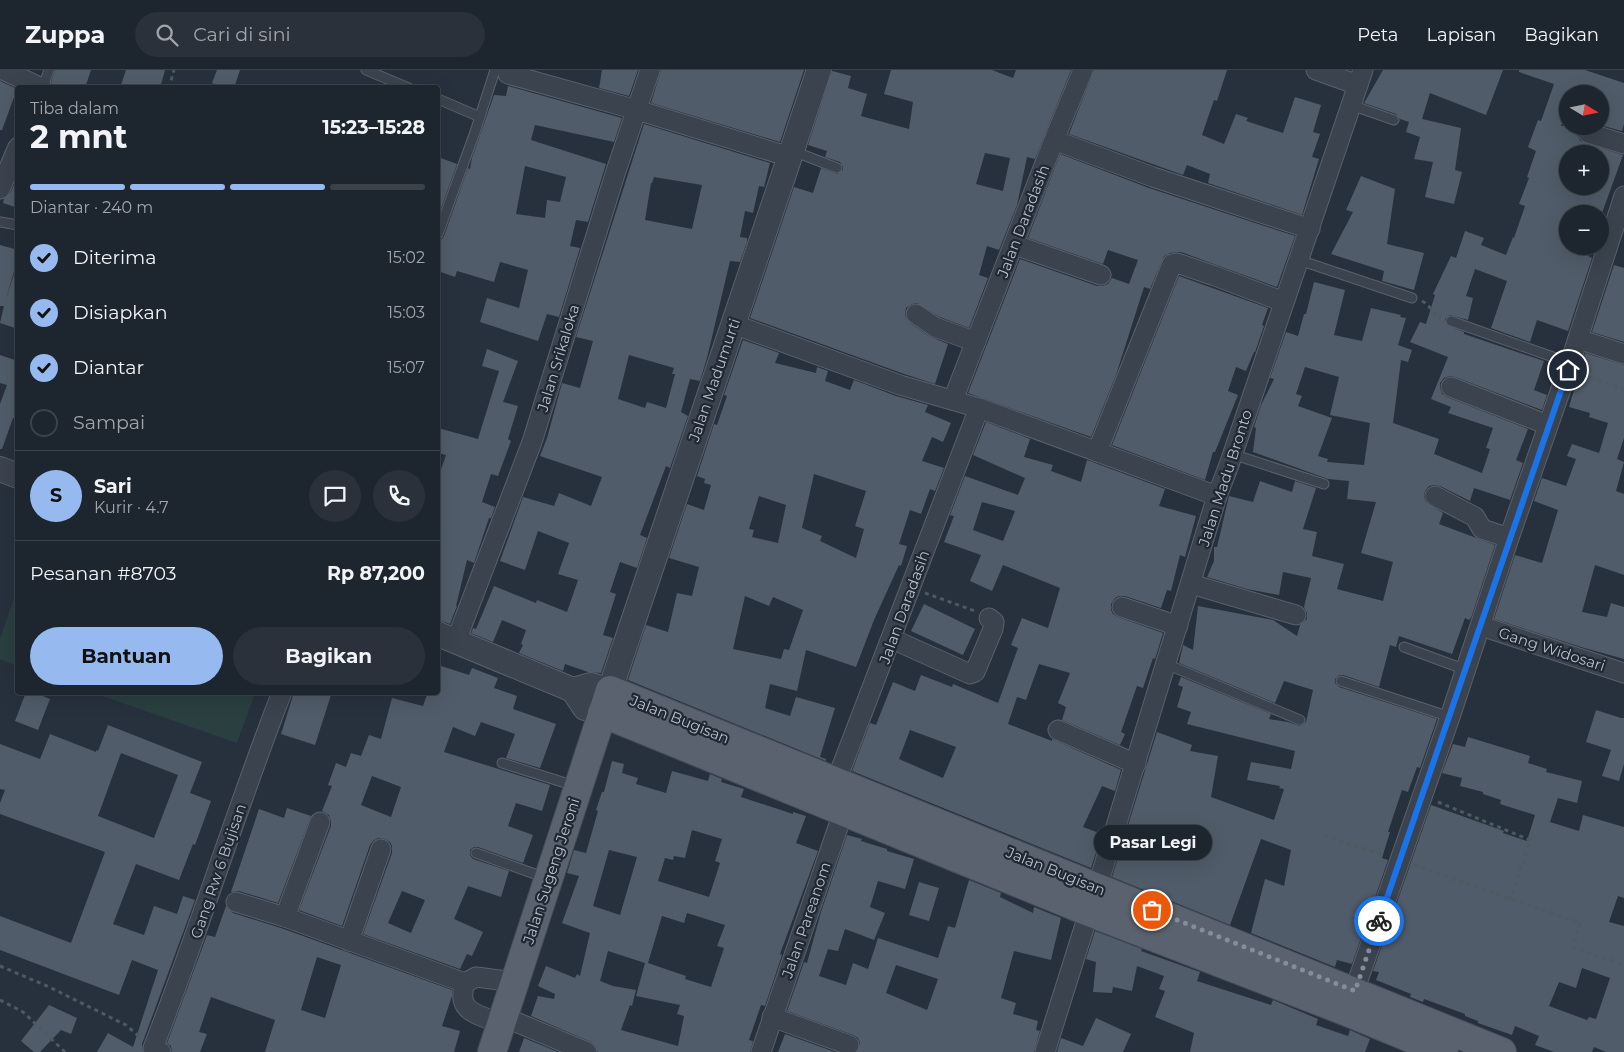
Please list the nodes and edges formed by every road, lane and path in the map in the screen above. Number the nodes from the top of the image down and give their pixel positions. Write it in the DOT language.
graph roads {
  1 [pos="3,70"];
  2 [pos="174,70"];
  3 [pos="366,70"];
  4 [pos="650,70"];
  5 [pos="819,70"];
  6 [pos="1083,70"];
  7 [pos="1316,70"];
  8 [pos="501,72"];
  9 [pos="1360,78"];
  10 [pos="45,81"];
  11 [pos="170,85"];
  12 [pos="402,85"];
  13 [pos="440,100"];
  14 [pos="1351,105"];
  15 [pos="637,110"];
  16 [pos="480,117"];
  17 [pos="1394,120"];
  18 [pos="1595,135"];
  19 [pos="1054,140"];
  20 [pos="1624,144"];
  21 [pos="15,154"];
  22 [pos="791,154"];
  23 [pos="837,168"];
  24 [pos="0,189"];
  25 [pos="1622,207"];
  26 [pos="0,222"];
  27 [pos="15,224"];
  28 [pos="440,228"];
  29 [pos="1310,229"];
  30 [pos="1014,245"];
  31 [pos="1299,260"];
  32 [pos="1101,275"];
  33 [pos="1412,298"];
  34 [pos="1284,302"];
  35 [pos="916,314"];
  36 [pos="1451,321"];
  37 [pos="733,324"];
  38 [pos="1578,339"];
  39 [pos="976,342"];
  40 [pos="1624,354"];
  41 [pos="1569,367"];
  42 [pos="1451,387"];
  43 [pos="1623,389"];
  44 [pos="967,404"];
  45 [pos="1548,425"];
  46 [pos="1097,452"];
  47 [pos="1232,454"];
  48 [pos="0,469"];
  49 [pos="15,475"];
  50 [pos="1324,484"];
  51 [pos="1216,496"];
  52 [pos="1435,496"];
  53 [pos="1509,538"];
  54 [pos="1190,584"];
  55 [pos="910,588"];
  56 [pos="1122,607"];
  57 [pos="1296,615"];
  58 [pos="989,618"];
  59 [pos="1178,626"];
  60 [pos="1481,626"];
  61 [pos="447,638"];
  62 [pos="892,640"];
  63 [pos="1404,647"];
  64 [pos="1166,664"];
  65 [pos="1466,670"];
  66 [pos="1624,673"];
  67 [pos="1342,682"];
  68 [pos="281,695"];
  69 [pos="606,702"];
  70 [pos="1450,717"];
  71 [pos="1300,720"];
  72 [pos="1058,730"];
  73 [pos="502,763"];
  74 [pos="1136,764"];
  75 [pos="578,787"];
  76 [pos="833,794"];
  77 [pos="1423,796"];
  78 [pos="320,822"];
  79 [pos="1324,836"];
  80 [pos="381,849"];
  81 [pos="476,853"];
  82 [pos="1399,860"];
  83 [pos="548,879"];
  84 [pos="1511,899"];
  85 [pos="1093,900"];
  86 [pos="236,902"];
  87 [pos="285,917"];
  88 [pos="349,941"];
  89 [pos="1624,965"];
  90 [pos="0,966"];
  91 [pos="515,982"];
  92 [pos="465,983"];
  93 [pos="0,1000"];
  94 [pos="1351,1002"];
  95 [pos="772,1017"];
  96 [pos="502,1021"];
  97 [pos="849,1045"];
  98 [pos="157,1050"];
  99 [pos="65,1052"];
  100 [pos="492,1052"];
  101 [pos="587,1052"];
  102 [pos="760,1052"];
  103 [pos="1044,1052"];
  104 [pos="1444,1052"];
  105 [pos="1502,1052"];
  1 -- 10 [label="street"];
  2 -- 11 [label="path"];
  3 -- 12 [label="lane"];
  4 -- 15 [label="street, Jalan Srikaloka"];
  5 -- 22 [label="street, Jalan Madumurti"];
  6 -- 19 [label="street, Jalan Daradasih"];
  7 -- 9 [label="street"];
  8 -- 15 [label="street"];
  8 -- 16 [label="lane"];
  9 -- 14 [label="street, Jalan Madu Bronto"];
  13 -- 16 [label="lane"];
  14 -- 17 [label="lane"];
  14 -- 29 [label="street, Jalan Madu Bronto"];
  15 -- 22 [label="street"];
  15 -- 61 [label="street, Jalan Srikaloka"];
  16 -- 28 [label="lane"];
  18 -- 20 [label="street"];
  19 -- 29 [label="street"];
  19 -- 30 [label="street, Jalan Daradasih"];
  21 -- 24 [label="street"];
  22 -- 23 [label="lane"];
  22 -- 37 [label="street, Jalan Madumurti"];
  25 -- 38 [label="street"];
  26 -- 27 [label="lane"];
  29 -- 31 [label="street, Jalan Madu Bronto"];
  30 -- 32 [label="street"];
  30 -- 39 [label="street, Jalan Daradasih"];
  31 -- 33 [label="lane"];
  31 -- 34 [label="street, Jalan Madu Bronto"];
  33 -- 36 [label="path"];
  34 -- 46 [label="street"];
  34 -- 47 [label="street, Jalan Madu Bronto"];
  35 -- 39 [label="street"];
  36 -- 41 [label="lane"];
  37 -- 44 [label="street"];
  37 -- 69 [label="street, Jalan Madumurti"];
  38 -- 40 [label="street"];
  38 -- 41 [label="street"];
  39 -- 44 [label="street, Jalan Daradasih"];
  41 -- 43 [label="path"];
  41 -- 45 [label="street"];
  42 -- 45 [label="street"];
  44 -- 46 [label="street"];
  44 -- 55 [label="street, Jalan Daradasih"];
  44 -- 76 [label="street, Jalan Daradasih"];
  45 -- 53 [label="street"];
  46 -- 51 [label="street"];
  47 -- 50 [label="lane"];
  47 -- 51 [label="street, Jalan Madu Bronto"];
  48 -- 49 [label="street"];
  51 -- 54 [label="street, Jalan Madu Bronto"];
  52 -- 53 [label="street"];
  53 -- 60 [label="street"];
  54 -- 57 [label="street"];
  54 -- 59 [label="street, Jalan Madu Bronto"];
  55 -- 58 [label="path"];
  55 -- 62 [label="street, Jalan Daradasih"];
  56 -- 59 [label="street"];
  58 -- 62 [label="street"];
  59 -- 64 [label="street, Jalan Madu Bronto"];
  60 -- 65 [label="street"];
  60 -- 66 [label="street, Gang Widosari"];
  61 -- 69 [label="street"];
  62 -- 76 [label="street, Jalan Daradasih"];
  63 -- 65 [label="lane"];
  64 -- 71 [label="lane"];
  64 -- 74 [label="street, Jalan Madu Bronto"];
  65 -- 70 [label="street"];
  67 -- 70 [label="lane"];
  68 -- 98 [label="street, Gang Rw 6 Bujisan"];
  69 -- 75 [label="main road, Jalan Sugeng Jeroni"];
  69 -- 76 [label="main road, Jalan Bugisan"];
  70 -- 77 [label="street"];
  72 -- 74 [label="street"];
  73 -- 75 [label="lane"];
  74 -- 85 [label="street, Jalan Madu Bronto"];
  75 -- 83 [label="main road, Jalan Sugeng Jeroni"];
  76 -- 85 [label="main road, Jalan Bugisan"];
  76 -- 95 [label="street, Jalan Pareanom"];
  77 -- 82 [label="street"];
  77 -- 84 [label="path"];
  78 -- 87 [label="street"];
  79 -- 82 [label="path"];
  80 -- 88 [label="street"];
  81 -- 83 [label="lane"];
  82 -- 84 [label="path"];
  82 -- 94 [label="street"];
  83 -- 91 [label="main road, Jalan Sugeng Jeroni"];
  84 -- 89 [label="path"];
  85 -- 94 [label="main road, Jalan Bugisan"];
  85 -- 103 [label="street, Jalan Madu Bronto"];
  86 -- 87 [label="street"];
  87 -- 88 [label="street"];
  88 -- 92 [label="street"];
  90 -- 98 [label="path"];
  91 -- 92 [label="street"];
  91 -- 96 [label="main road, Jalan Sugeng Jeroni"];
  92 -- 96 [label="street"];
  93 -- 99 [label="path"];
  94 -- 104 [label="main road, Jalan Bugisan"];
  94 -- 105 [label="main road, Jalan Bugisan"];
  95 -- 97 [label="street"];
  95 -- 102 [label="street, Jalan Pareanom"];
  96 -- 100 [label="main road, Jalan Sugeng Jeroni"];
  96 -- 101 [label="street"];
}
